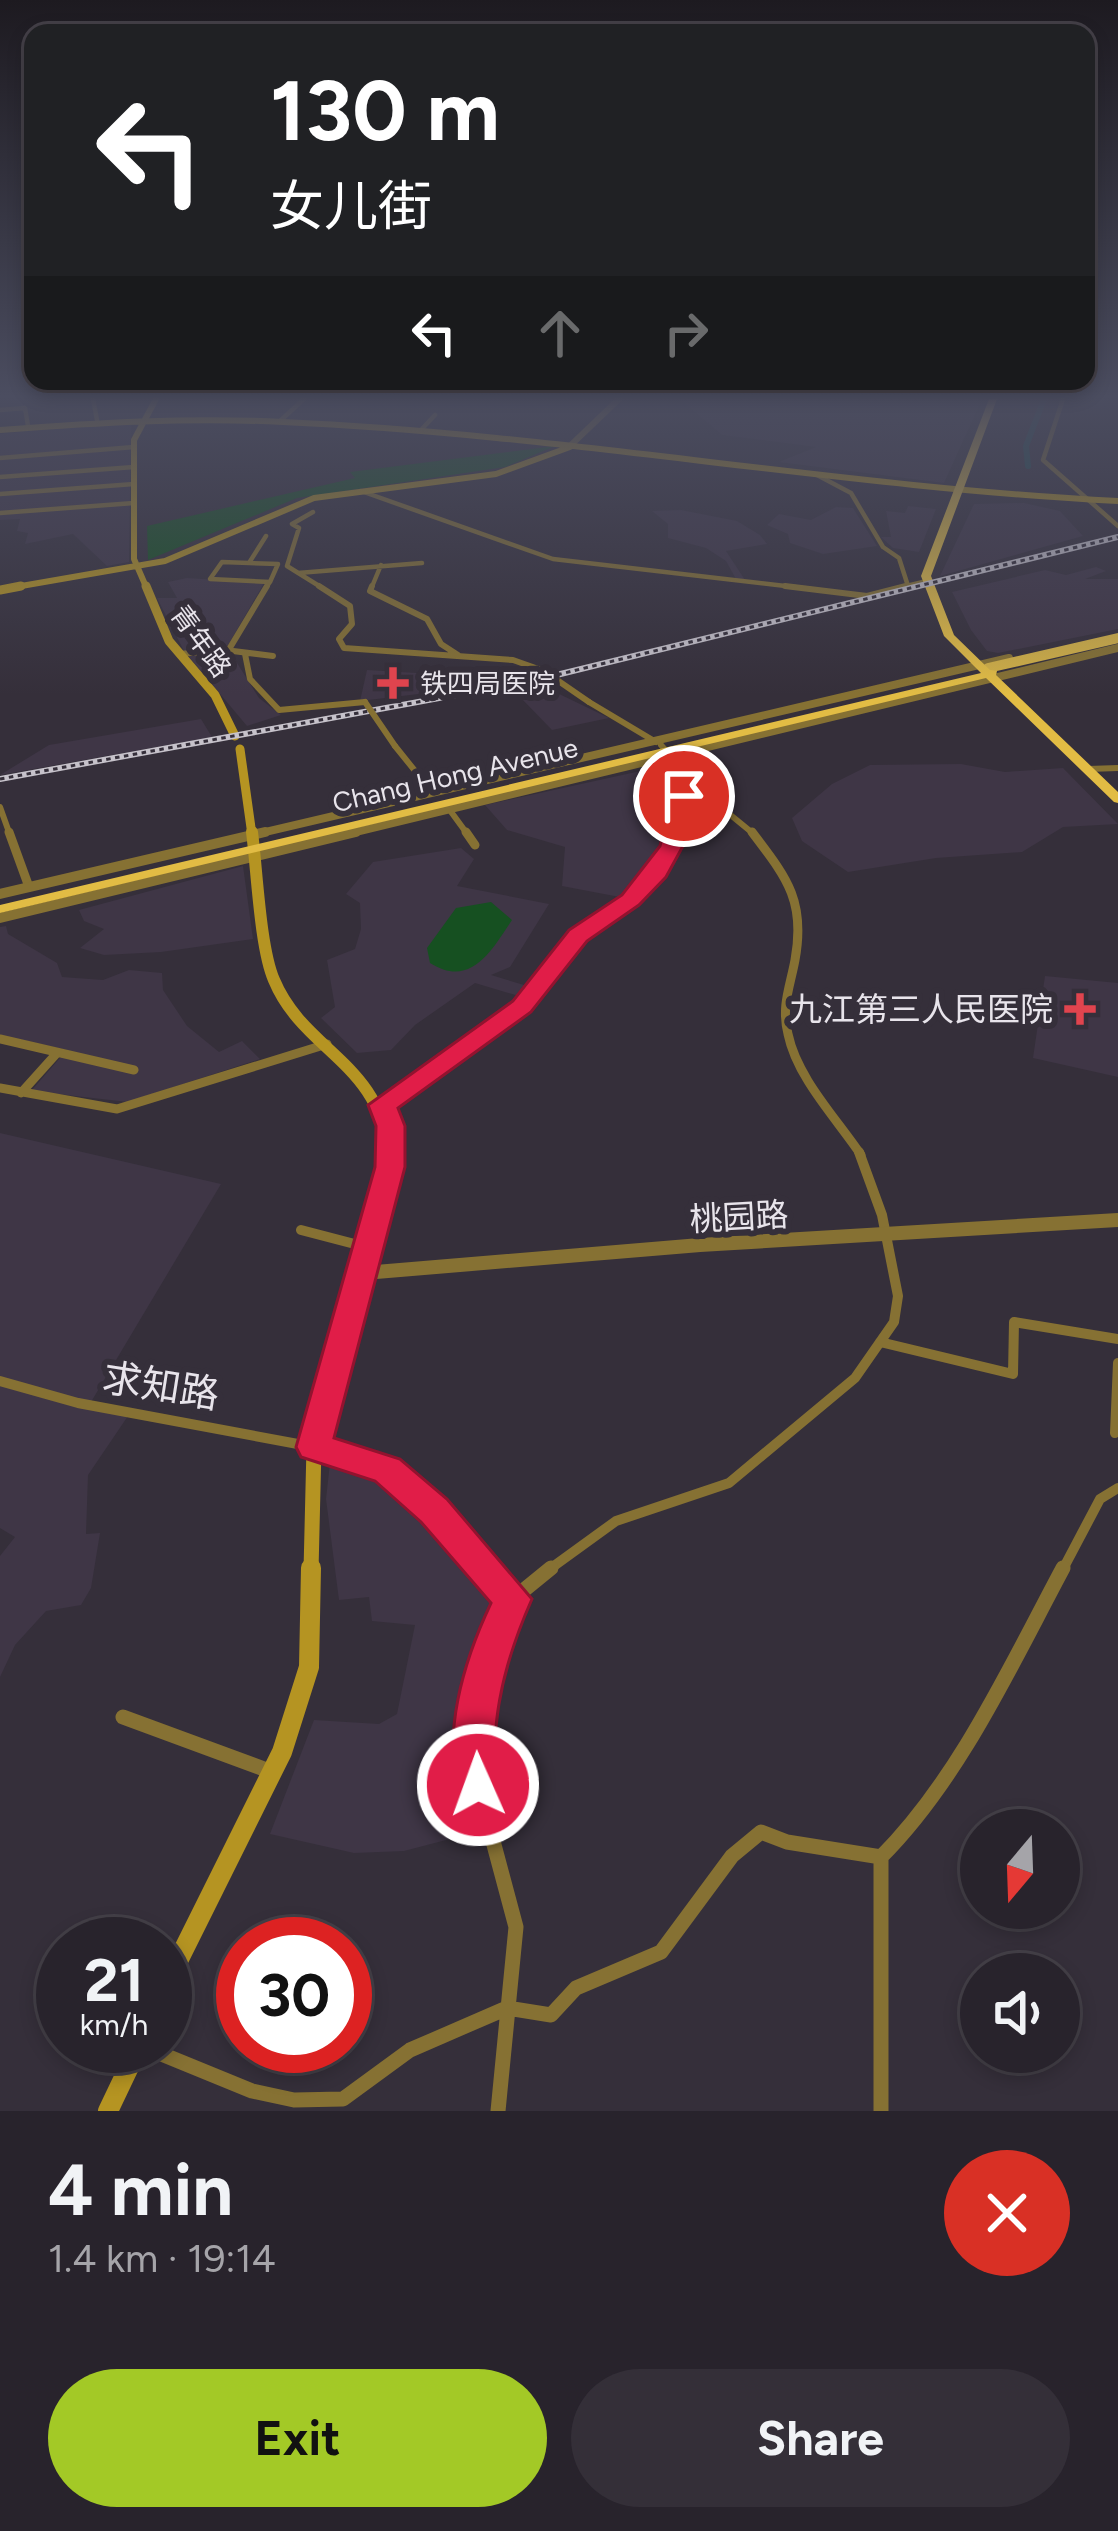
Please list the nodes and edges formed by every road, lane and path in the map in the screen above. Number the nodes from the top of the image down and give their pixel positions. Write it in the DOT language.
graph roads {
  1 [pos="134,498"];
  2 [pos="329,498"];
  3 [pos="378,498"];
  4 [pos="853,498"];
  5 [pos="958,498"];
  6 [pos="958,498"];
  7 [pos="1048,498"];
  8 [pos="1083,499"];
  9 [pos="1118,500"];
  10 [pos="134,502"];
  11 [pos="314,512"];
  12 [pos="0,513"];
  13 [pos="1118,526"];
  14 [pos="266,536"];
  15 [pos="249,562"];
  16 [pos="422,563"];
  17 [pos="381,565"];
  18 [pos="138,568"];
  19 [pos="298,573"];
  20 [pos="927,581"];
  21 [pos="270,582"];
  22 [pos="908,586"];
  23 [pos="0,588"];
  24 [pos="1118,641"];
  25 [pos="230,651"];
  26 [pos="179,654"];
  27 [pos="244,654"];
  28 [pos="273,656"];
  29 [pos="463,657"];
  30 [pos="986,670"];
  31 [pos="213,676"];
  32 [pos="662,747"];
  33 [pos="1118,768"];
  34 [pos="682,770"];
  35 [pos="1088,770"];
  36 [pos="432,792"];
  37 [pos="1118,800"];
  38 [pos="0,807"];
  39 [pos="449,809"];
  40 [pos="253,845"];
  41 [pos="475,845"];
  42 [pos="16,854"];
  43 [pos="0,857"];
  44 [pos="29,887"];
  45 [pos="0,906"];
  46 [pos="0,1039"];
  47 [pos="327,1044"];
  48 [pos="58,1052"];
  49 [pos="134,1070"];
  50 [pos="0,1088"];
  51 [pos="21,1093"];
  52 [pos="382,1105"];
  53 [pos="1118,1220"];
  54 [pos="301,1230"];
  55 [pos="886,1236"];
  56 [pos="370,1248"];
  57 [pos="364,1273"];
  58 [pos="1118,1339"];
  59 [pos="880,1342"];
  60 [pos="1118,1363"];
  61 [pos="0,1381"];
  62 [pos="1117,1433"];
  63 [pos="314,1447"];
  64 [pos="1118,1449"];
  65 [pos="1118,1488"];
  66 [pos="513,1599"];
  67 [pos="123,1717"];
  68 [pos="272,1772"];
  69 [pos="881,1857"];
  70 [pos="192,1933"];
  71 [pos="507,2008"];
  72 [pos="192,2067"];
  73 [pos="127,2073"];
  74 [pos="108,2111"];
  75 [pos="498,2111"];
  76 [pos="881,2111"];
  1 -- 10 [label="main road, 青年路"];
  2 -- 18 [label="main road"];
  3 -- 22 [label="street"];
  4 -- 22 [label="street"];
  5 -- 20 [label="highway"];
  6 -- 30 [label="highway"];
  7 -- 8 [label="main road"];
  8 -- 9 [label="main road"];
  8 -- 13 [label="street"];
  10 -- 12 [label="street"];
  10 -- 18 [label="main road, 青年路"];
  11 -- 19 [label="street"];
  14 -- 15 [label="street"];
  15 -- 21 [label="street"];
  15 -- 21 [label="street"];
  16 -- 17 [label="street"];
  17 -- 19 [label="street"];
  17 -- 29 [label="street"];
  18 -- 23 [label="main road"];
  18 -- 26 [label="main road, 青年路"];
  19 -- 29 [label="street"];
  20 -- 22 [label="street"];
  20 -- 30 [label="highway"];
  21 -- 25 [label="street"];
  24 -- 30 [label="main road"];
  25 -- 26 [label="street"];
  25 -- 27 [label="street"];
  25 -- 31 [label="street"];
  26 -- 40 [label="main road, 青年路"];
  27 -- 28 [label="street"];
  27 -- 36 [label="street, bridge"];
  29 -- 32 [label="street, bridge"];
  30 -- 32 [label="highway, Chang Hong Avenue"];
  30 -- 35 [label="highway"];
  32 -- 34 [label="street"];
  32 -- 36 [label="street"];
  32 -- 39 [label="street"];
  32 -- 40 [label="highway, Chang Hong Avenue"];
  33 -- 35 [label="street"];
  34 -- 52 [label="street"];
  34 -- 55 [label="street"];
  35 -- 37 [label="highway"];
  36 -- 40 [label="street"];
  38 -- 42 [label="street"];
  39 -- 40 [label="street"];
  39 -- 41 [label="street"];
  40 -- 44 [label="street"];
  40 -- 45 [label="highway, Chang Hong Avenue"];
  40 -- 47 [label="main road, 青年路"];
  42 -- 43 [label="street"];
  42 -- 44 [label="street"];
  44 -- 45 [label="street"];
  46 -- 48 [label="street"];
  47 -- 51 [label="street"];
  47 -- 52 [label="main road, 青年路"];
  48 -- 49 [label="street"];
  48 -- 51 [label="street"];
  50 -- 51 [label="street"];
  52 -- 56 [label="main road"];
  53 -- 55 [label="street, 桃园路"];
  54 -- 56 [label="street"];
  55 -- 57 [label="street, 桃园路"];
  55 -- 59 [label="street"];
  56 -- 57 [label="main road"];
  57 -- 63 [label="main road"];
  58 -- 59 [label="street"];
  59 -- 66 [label="street"];
  60 -- 62 [label="street"];
  61 -- 63 [label="street, 求知路"];
  62 -- 64 [label="street"];
  63 -- 66 [label="street, 求知路"];
  63 -- 68 [label="main road"];
  65 -- 69 [label="street"];
  66 -- 71 [label="street"];
  67 -- 68 [label="street"];
  68 -- 70 [label="main road"];
  69 -- 71 [label="street"];
  69 -- 76 [label="street"];
  71 -- 72 [label="street"];
  71 -- 75 [label="street"];
  73 -- 74 [label="main road"];
}
